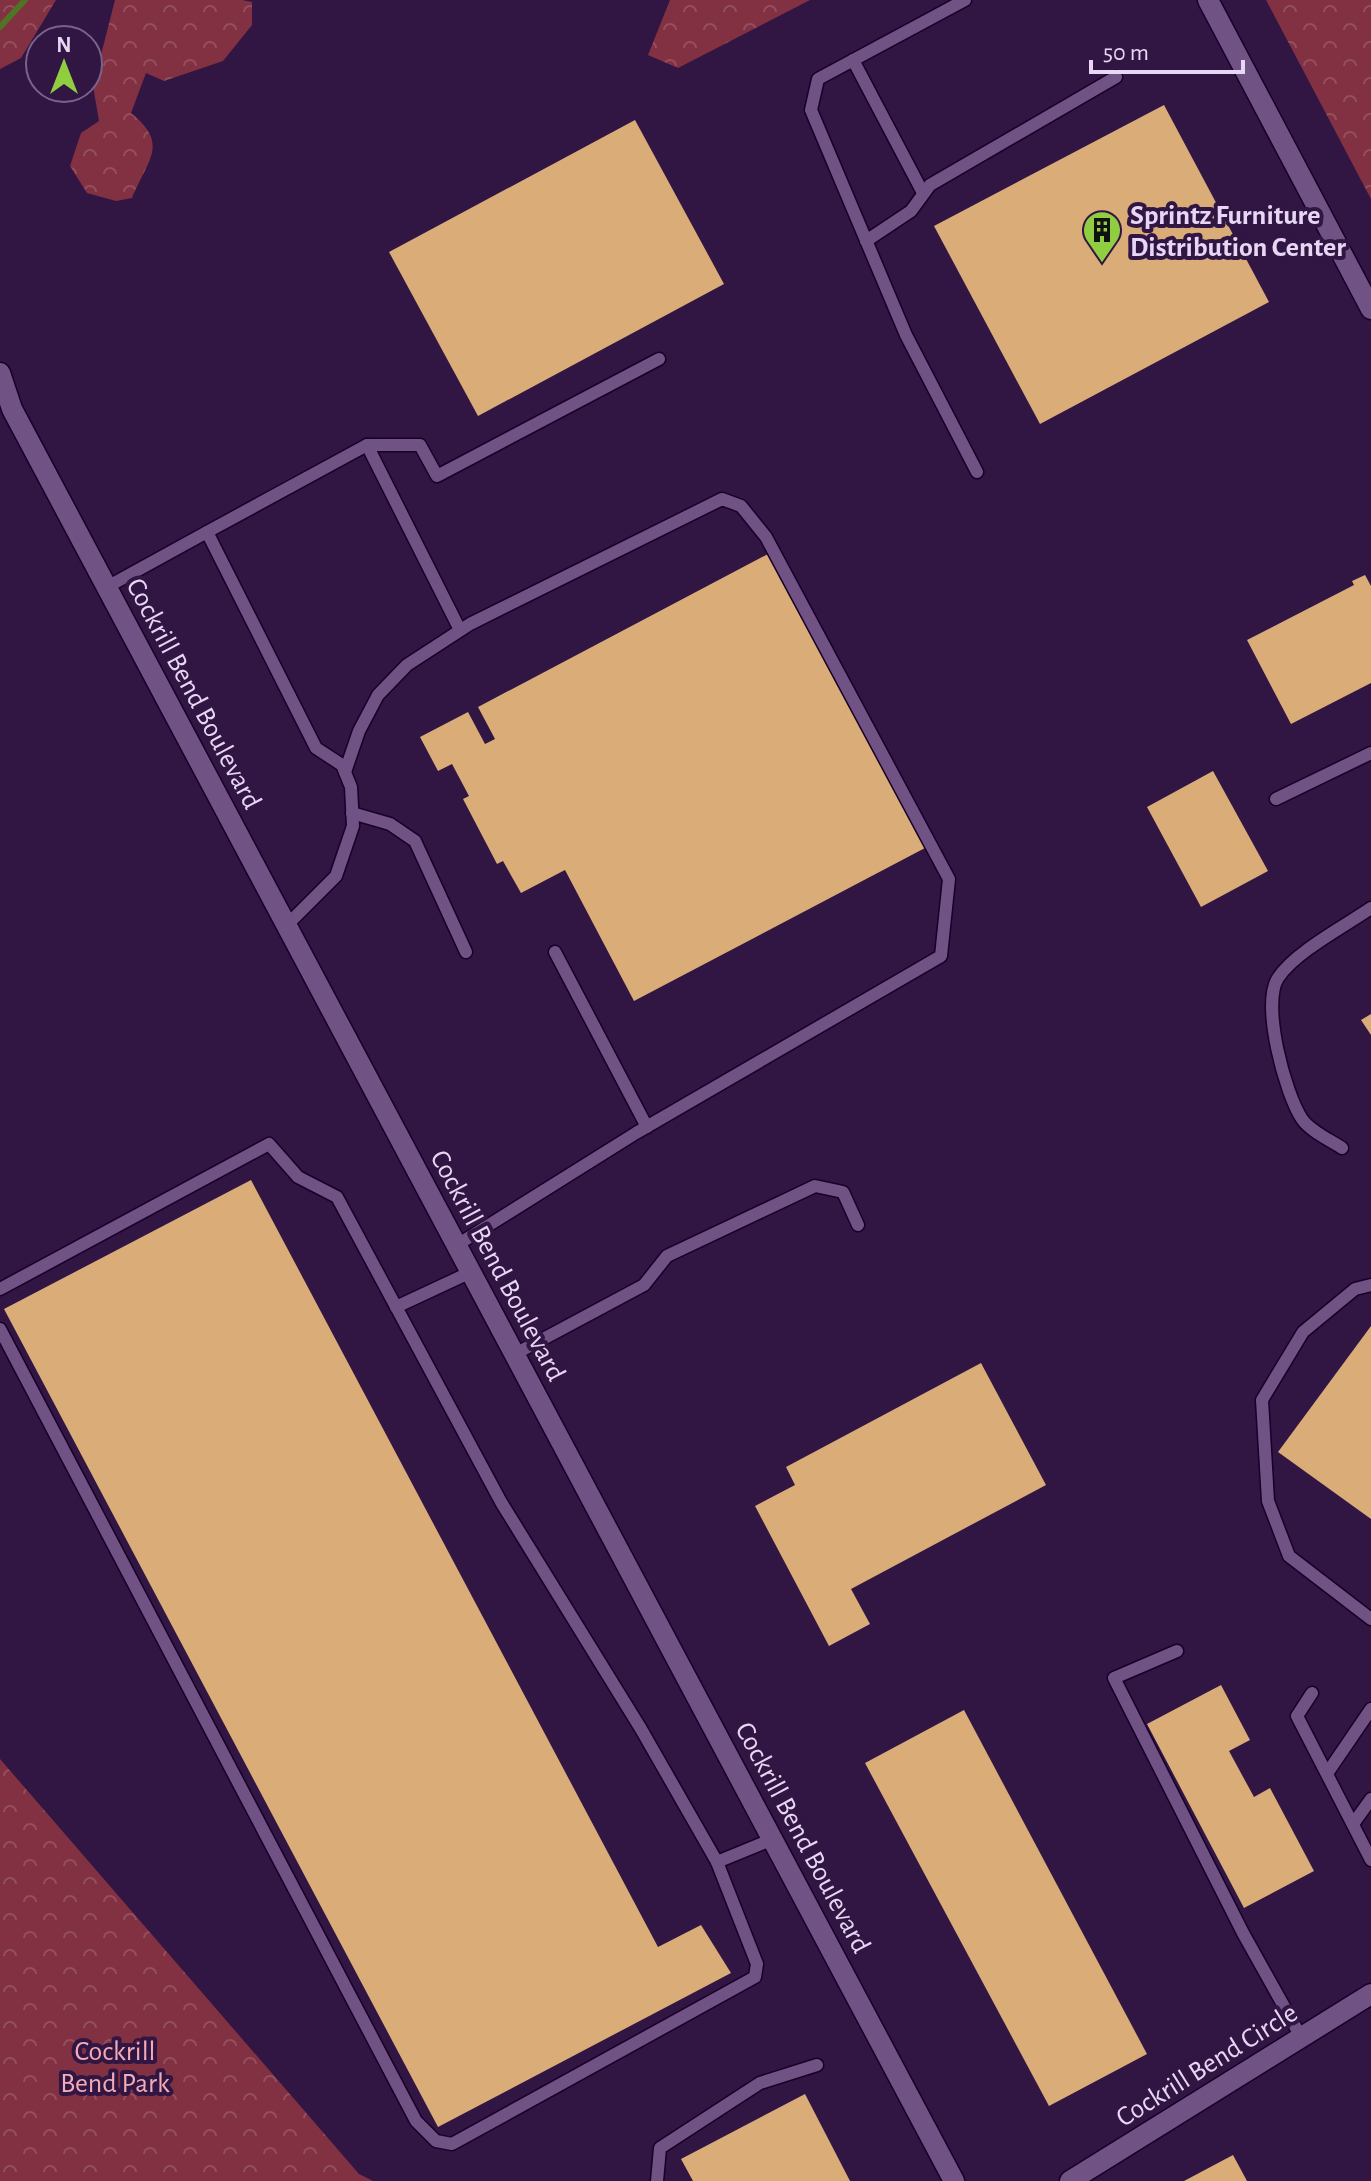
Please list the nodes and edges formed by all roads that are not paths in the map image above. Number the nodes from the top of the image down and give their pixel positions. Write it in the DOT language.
graph roads {
  1 [pos="965,0"];
  2 [pos="1208,0"];
  3 [pos="853,60"];
  4 [pos="1116,77"];
  5 [pos="923,193"];
  6 [pos="866,241"];
  7 [pos="1371,309"];
  8 [pos="659,359"];
  9 [pos="0,373"];
  10 [pos="367,445"];
  11 [pos="977,472"];
  12 [pos="207,532"];
  13 [pos="107,587"];
  14 [pos="460,630"];
  15 [pos="1371,753"];
  16 [pos="345,772"];
  17 [pos="1276,799"];
  18 [pos="352,813"];
  19 [pos="1371,908"];
  20 [pos="287,925"];
  21 [pos="466,952"];
  22 [pos="555,952"];
  23 [pos="647,1127"];
  24 [pos="1342,1148"];
  25 [pos="858,1225"];
  26 [pos="457,1245"];
  27 [pos="471,1272"];
  28 [pos="1371,1285"];
  29 [pos="0,1289"];
  30 [pos="396,1307"];
  31 [pos="0,1329"];
  32 [pos="515,1354"];
  33 [pos="1371,1619"];
  34 [pos="1177,1651"];
  35 [pos="1312,1693"];
  36 [pos="1371,1709"];
  37 [pos="1328,1772"];
  38 [pos="1371,1799"];
  39 [pos="1353,1824"];
  40 [pos="773,1839"];
  41 [pos="1371,1860"];
  42 [pos="717,1862"];
  43 [pos="1371,1994"];
  44 [pos="1301,2037"];
  45 [pos="817,2065"];
  46 [pos="657,2181"];
  47 [pos="954,2181"];
  48 [pos="1070,2181"];
  1 -- 3 [label="lane"];
  2 -- 7 [label="street"];
  3 -- 5 [label="lane"];
  3 -- 6 [label="lane"];
  4 -- 5 [label="lane"];
  5 -- 6 [label="lane"];
  6 -- 11 [label="lane"];
  8 -- 10 [label="lane"];
  9 -- 13 [label="street, Cockrill Bend Boulevard"];
  10 -- 12 [label="lane"];
  10 -- 14 [label="lane"];
  12 -- 13 [label="lane"];
  12 -- 16 [label="lane"];
  13 -- 20 [label="street, Cockrill Bend Boulevard"];
  14 -- 16 [label="lane"];
  14 -- 23 [label="lane"];
  15 -- 17 [label="lane"];
  16 -- 18 [label="lane"];
  18 -- 20 [label="lane"];
  18 -- 21 [label="lane"];
  19 -- 24 [label="lane"];
  20 -- 26 [label="street, Cockrill Bend Boulevard"];
  22 -- 23 [label="lane"];
  23 -- 26 [label="lane"];
  25 -- 32 [label="lane"];
  26 -- 27 [label="street, Cockrill Bend Boulevard"];
  27 -- 30 [label="lane"];
  27 -- 32 [label="street, Cockrill Bend Boulevard"];
  28 -- 33 [label="lane"];
  29 -- 30 [label="lane"];
  30 -- 42 [label="lane"];
  31 -- 42 [label="lane"];
  32 -- 40 [label="street, Cockrill Bend Boulevard"];
  34 -- 44 [label="lane"];
  35 -- 37 [label="lane"];
  36 -- 37 [label="lane"];
  37 -- 39 [label="lane"];
  38 -- 39 [label="lane"];
  39 -- 41 [label="lane"];
  40 -- 42 [label="lane"];
  40 -- 47 [label="street, Cockrill Bend Boulevard"];
  43 -- 44 [label="street, Cockrill Bend Circle"];
  44 -- 48 [label="street, Cockrill Bend Circle"];
  45 -- 46 [label="lane"];
}
